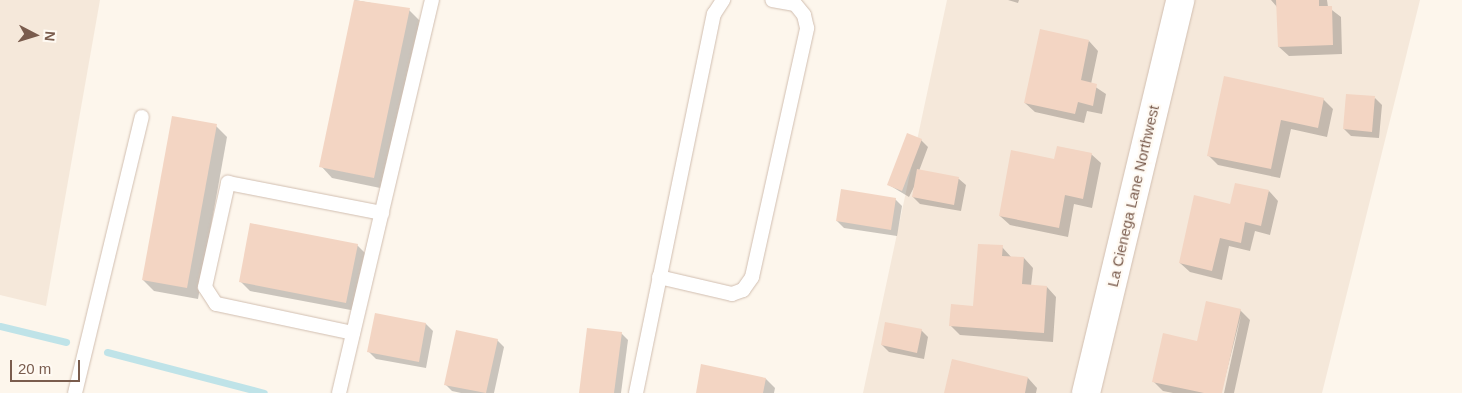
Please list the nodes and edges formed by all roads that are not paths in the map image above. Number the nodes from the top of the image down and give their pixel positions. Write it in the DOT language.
graph roads {
  1 [pos="432,0"];
  2 [pos="723,0"];
  3 [pos="772,0"];
  4 [pos="1180,0"];
  5 [pos="142,117"];
  6 [pos="382,213"];
  7 [pos="659,278"];
  8 [pos="353,333"];
  9 [pos="75,393"];
  10 [pos="339,393"];
  11 [pos="636,393"];
  12 [pos="1086,393"];
  1 -- 6 [label="lane"];
  2 -- 7 [label="lane"];
  3 -- 7 [label="lane"];
  4 -- 12 [label="street, La Cienega Lane Northwest"];
  5 -- 9 [label="lane"];
  6 -- 8 [label="lane"];
  6 -- 8 [label="lane"];
  7 -- 11 [label="lane"];
  8 -- 10 [label="lane"];
}
